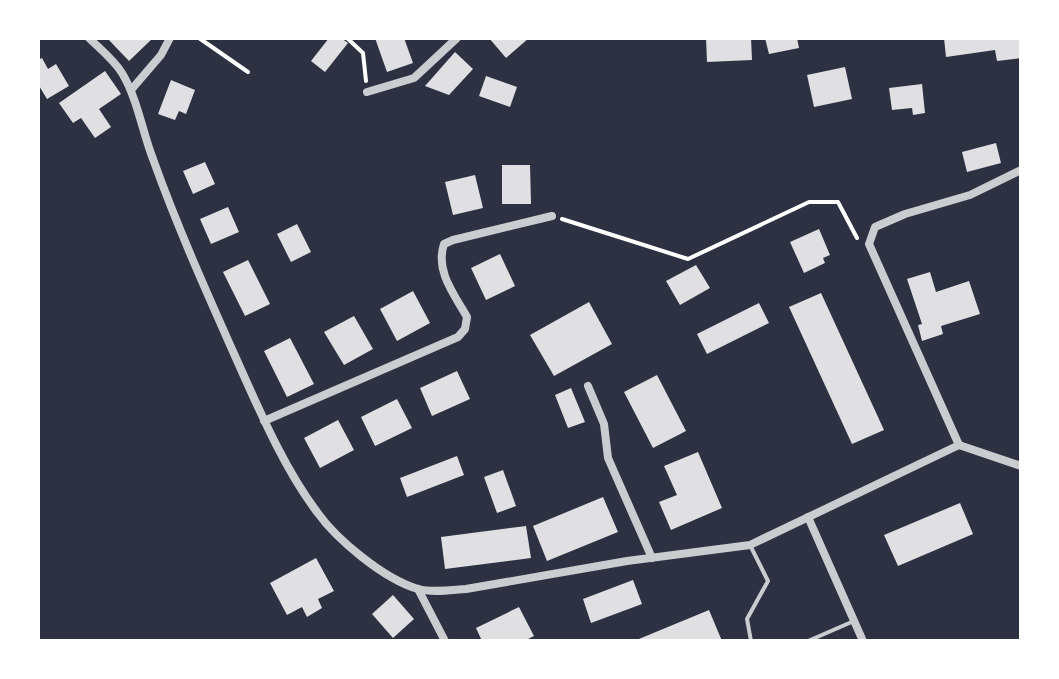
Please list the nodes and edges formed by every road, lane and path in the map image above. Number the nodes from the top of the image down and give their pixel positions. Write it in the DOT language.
graph roads {
  1 [pos="89,38"];
  2 [pos="170,38"];
  3 [pos="199,38"];
  4 [pos="347,38"];
  5 [pos="457,38"];
  6 [pos="248,72"];
  7 [pos="131,90"];
  8 [pos="367,92"];
  9 [pos="1021,170"];
  10 [pos="552,216"];
  11 [pos="875,254"];
  12 [pos="588,386"];
  13 [pos="264,421"];
  14 [pos="959,445"];
  15 [pos="1021,466"];
  16 [pos="808,517"];
  17 [pos="750,545"];
  18 [pos="652,558"];
  19 [pos="418,589"];
  20 [pos="854,621"];
  21 [pos="445,641"];
  22 [pos="751,641"];
  23 [pos="808,641"];
  24 [pos="863,641"];
  1 -- 7 [label="street"];
  2 -- 7 [label="street"];
  3 -- 6 [label="path"];
  4 -- 8 [label="path"];
  5 -- 8 [label="street"];
  7 -- 13 [label="street"];
  9 -- 11 [label="street"];
  10 -- 11 [label="path"];
  10 -- 13 [label="street"];
  11 -- 14 [label="street"];
  12 -- 18 [label="street"];
  13 -- 19 [label="street"];
  14 -- 15 [label="street"];
  14 -- 16 [label="street"];
  16 -- 17 [label="street"];
  16 -- 20 [label="street"];
  17 -- 18 [label="street"];
  17 -- 22 [label="lane"];
  18 -- 19 [label="street"];
  19 -- 21 [label="street"];
  20 -- 23 [label="lane"];
  20 -- 24 [label="street"];
}
